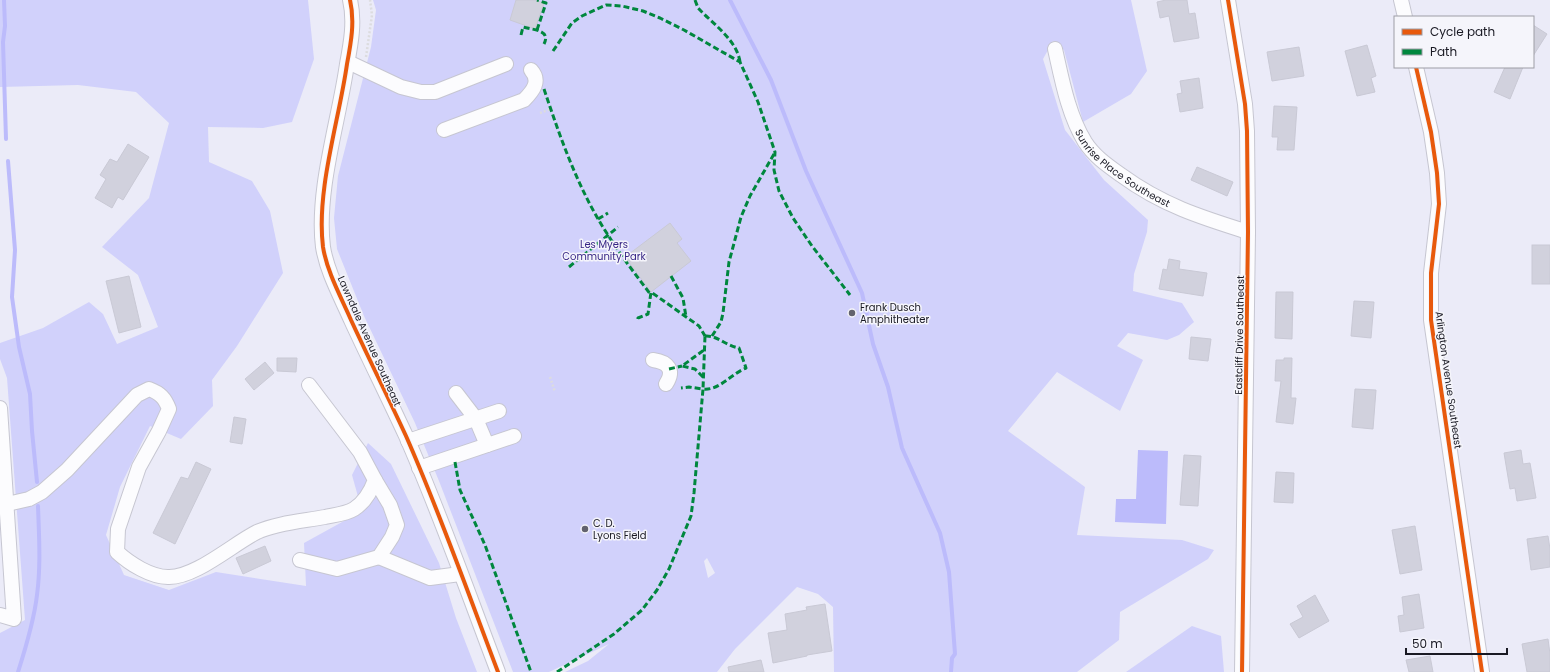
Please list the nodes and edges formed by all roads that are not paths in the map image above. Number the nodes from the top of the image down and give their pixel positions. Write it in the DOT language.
graph roads {
  1 [pos="350,0"];
  2 [pos="1228,0"];
  3 [pos="1401,0"];
  4 [pos="1406,16"];
  5 [pos="1055,49"];
  6 [pos="348,62"];
  7 [pos="506,64"];
  8 [pos="1416,68"];
  9 [pos="531,70"];
  10 [pos="444,130"];
  11 [pos="1248,232"];
  12 [pos="653,360"];
  13 [pos="666,384"];
  14 [pos="309,385"];
  15 [pos="456,393"];
  16 [pos="0,408"];
  17 [pos="499,411"];
  18 [pos="476,419"];
  19 [pos="514,436"];
  20 [pos="408,441"];
  21 [pos="487,445"];
  22 [pos="419,468"];
  23 [pos="375,480"];
  24 [pos="7,504"];
  25 [pos="379,557"];
  26 [pos="300,560"];
  27 [pos="460,574"];
  28 [pos="6,597"];
  29 [pos="0,615"];
  30 [pos="498,672"];
  31 [pos="1242,672"];
  32 [pos="1482,672"];
  1 -- 6 [label="street, Lawndale Avenue Southeast"];
  2 -- 11 [label="street, Eastcliff Drive Southeast"];
  3 -- 4 [label="street"];
  5 -- 11 [label="street, Sunrise Place Southeast"];
  6 -- 7 [label="street"];
  6 -- 20 [label="street, Lawndale Avenue Southeast"];
  8 -- 32 [label="street, Arlington Avenue Southeast"];
  9 -- 10 [label="street"];
  11 -- 31 [label="street, Eastcliff Drive Southeast"];
  12 -- 13 [label="street"];
  14 -- 23 [label="street"];
  15 -- 18 [label="street"];
  16 -- 24 [label="street"];
  17 -- 18 [label="street"];
  18 -- 20 [label="street"];
  18 -- 21 [label="street"];
  19 -- 21 [label="street"];
  20 -- 22 [label="street, Lawndale Avenue Southeast"];
  21 -- 22 [label="street"];
  22 -- 27 [label="street, Lawndale Avenue Southeast"];
  23 -- 24 [label="street"];
  23 -- 25 [label="street"];
  24 -- 28 [label="street"];
  25 -- 26 [label="street"];
  25 -- 27 [label="street"];
  27 -- 30 [label="street, Lawndale Avenue Southeast"];
  28 -- 29 [label="street"];
}
